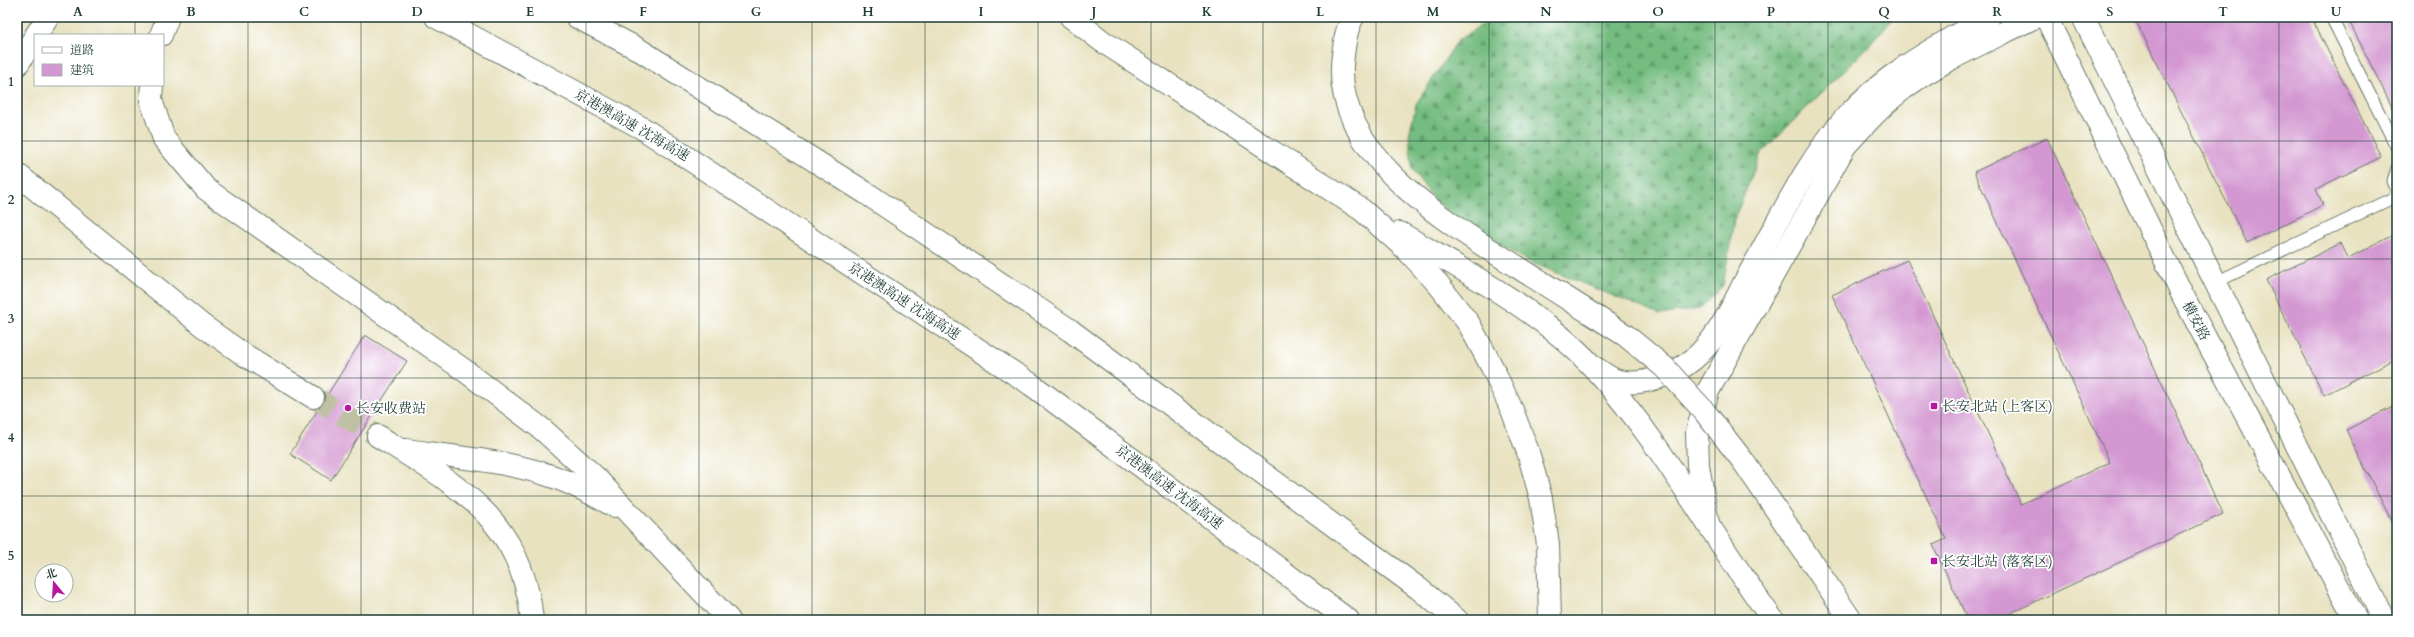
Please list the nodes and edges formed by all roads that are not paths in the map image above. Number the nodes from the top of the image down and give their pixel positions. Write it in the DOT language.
graph roads {
  1 [pos="48,17"];
  2 [pos="168,17"];
  3 [pos="436,17"];
  4 [pos="577,17"];
  5 [pos="1071,17"];
  6 [pos="1353,17"];
  7 [pos="1988,17"];
  8 [pos="2035,17"];
  9 [pos="2046,17"];
  10 [pos="2083,17"];
  11 [pos="2331,17"];
  12 [pos="37,34"];
  13 [pos="161,34"];
  14 [pos="34,39"];
  15 [pos="17,65"];
  16 [pos="152,86"];
  17 [pos="2397,148"];
  18 [pos="2397,168"];
  19 [pos="17,174"];
  20 [pos="2397,191"];
  21 [pos="2397,196"];
  22 [pos="1362,210"];
  23 [pos="2214,283"];
  24 [pos="1592,366"];
  25 [pos="313,397"];
  26 [pos="378,436"];
  27 [pos="399,449"];
  28 [pos="633,517"];
  29 [pos="1708,524"];
  30 [pos="532,620"];
  31 [pos="729,620"];
  32 [pos="1348,620"];
  33 [pos="1457,620"];
  34 [pos="1550,620"];
  35 [pos="1773,620"];
  36 [pos="1851,620"];
  37 [pos="2356,620"];
  38 [pos="2384,620"];
  1 -- 12 [label="main road"];
  2 -- 13 [label="main road"];
  3 -- 32 [label="main road, 京港澳高速 沈海高速"];
  4 -- 33 [label="main road"];
  5 -- 22 [label="main road"];
  6 -- 36 [label="main road, bridge"];
  7 -- 24 [label="main road"];
  8 -- 29 [label="main road"];
  9 -- 37 [label="main road, 横安路"];
  10 -- 23 [label="main road"];
  11 -- 17 [label="lane"];
  14 -- 15 [label="main road"];
  16 -- 28 [label="main road"];
  18 -- 20 [label="lane"];
  19 -- 25 [label="main road"];
  21 -- 23 [label="lane"];
  22 -- 24 [label="main road"];
  22 -- 34 [label="main road"];
  23 -- 38 [label="main road"];
  24 -- 29 [label="main road"];
  26 -- 27 [label="main road"];
  27 -- 28 [label="main road"];
  27 -- 30 [label="main road"];
  28 -- 31 [label="main road"];
  29 -- 35 [label="main road"];
}
